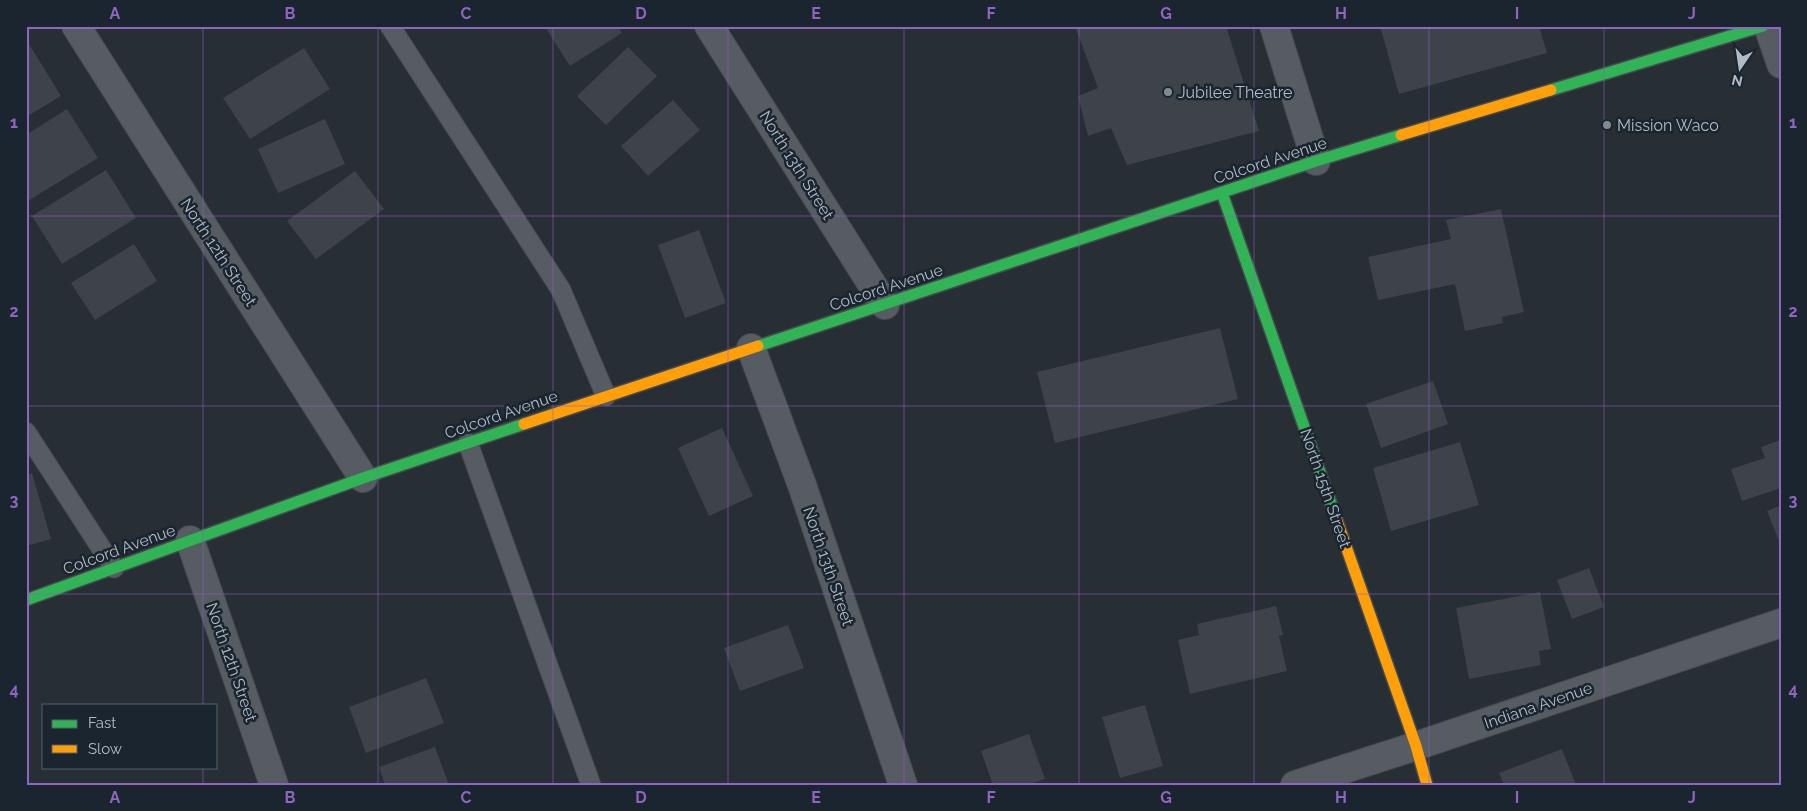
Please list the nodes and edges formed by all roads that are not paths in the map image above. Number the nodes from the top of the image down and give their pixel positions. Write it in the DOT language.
graph roads {
  1 [pos="76,26"];
  2 [pos="390,26"];
  3 [pos="709,26"];
  4 [pos="1274,26"];
  5 [pos="1763,26"];
  6 [pos="1768,26"];
  7 [pos="1781,64"];
  8 [pos="1316,161"];
  9 [pos="1222,193"];
  10 [pos="885,304"];
  11 [pos="751,348"];
  12 [pos="606,396"];
  13 [pos="26,432"];
  14 [pos="468,442"];
  15 [pos="363,478"];
  16 [pos="190,540"];
  17 [pos="114,568"];
  18 [pos="26,600"];
  19 [pos="1781,622"];
  20 [pos="1416,746"];
  21 [pos="274,785"];
  22 [pos="591,785"];
  23 [pos="904,785"];
  24 [pos="1295,785"];
  25 [pos="1427,785"];
  1 -- 15 [label="street, North 12th Street"];
  2 -- 12 [label="lane"];
  3 -- 10 [label="street, North 13th Street"];
  4 -- 8 [label="street"];
  5 -- 8 [label="street, Colcord Avenue"];
  6 -- 7 [label="street"];
  8 -- 9 [label="street, Colcord Avenue"];
  9 -- 10 [label="street, Colcord Avenue"];
  9 -- 20 [label="street, North 15th Street"];
  10 -- 11 [label="street, Colcord Avenue"];
  11 -- 12 [label="street, Colcord Avenue"];
  11 -- 23 [label="street, North 13th Street"];
  12 -- 14 [label="street, Colcord Avenue"];
  13 -- 17 [label="lane"];
  14 -- 15 [label="street, Colcord Avenue"];
  14 -- 22 [label="lane"];
  15 -- 16 [label="street, Colcord Avenue"];
  16 -- 17 [label="street, Colcord Avenue"];
  16 -- 21 [label="street, North 12th Street"];
  17 -- 18 [label="street, Colcord Avenue"];
  19 -- 20 [label="street, Indiana Avenue"];
  20 -- 24 [label="street, Indiana Avenue"];
  20 -- 25 [label="street, North 15th Street"];
}
